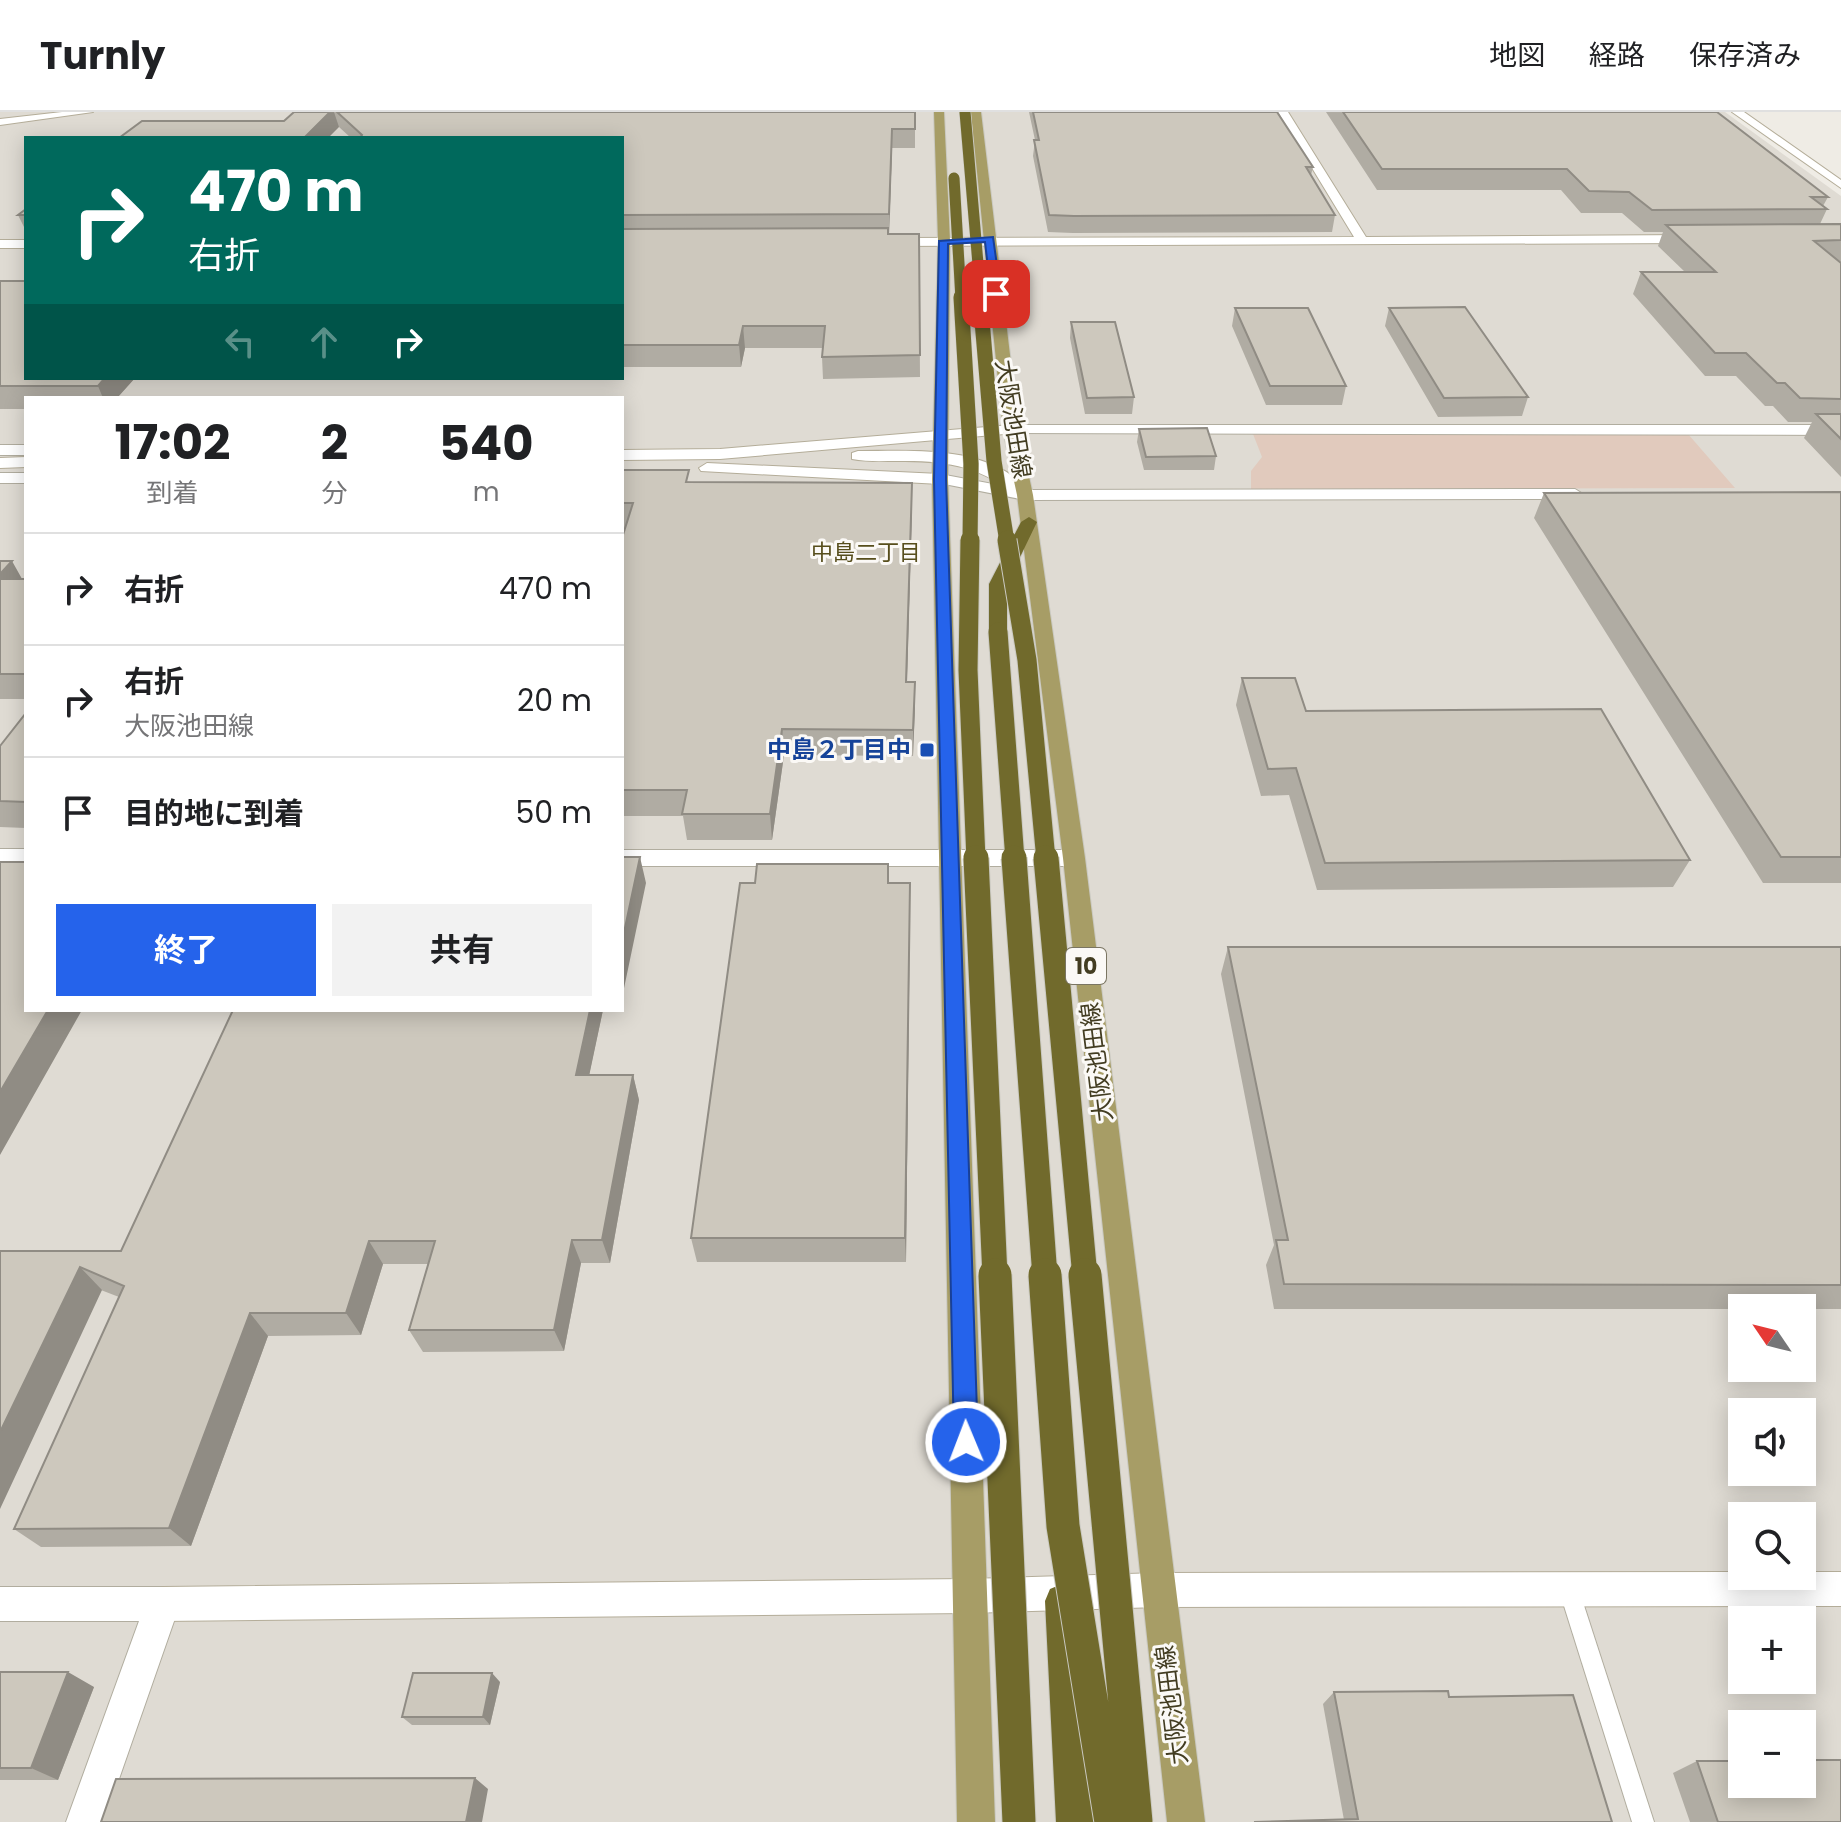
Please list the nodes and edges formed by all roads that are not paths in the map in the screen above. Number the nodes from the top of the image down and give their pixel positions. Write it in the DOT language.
graph roads {
  1 [pos="88,112"];
  2 [pos="939,112"];
  3 [pos="950,112"];
  4 [pos="965,112"];
  5 [pos="976,112"];
  6 [pos="1283,112"];
  7 [pos="1737,112"];
  8 [pos="0,122"];
  9 [pos="1841,185"];
  10 [pos="990,239"];
  11 [pos="1361,239"];
  12 [pos="1702,239"];
  13 [pos="944,241"];
  14 [pos="867,242"];
  15 [pos="0,244"];
  16 [pos="24,244"];
  17 [pos="1011,430"];
  18 [pos="1841,430"];
  19 [pos="0,450"];
  20 [pos="624,455"];
  21 [pos="940,458"];
  22 [pos="17,460"];
  23 [pos="624,467"];
  24 [pos="0,478"];
  25 [pos="24,478"];
  26 [pos="1592,494"];
  27 [pos="1025,495"];
  28 [pos="1029,522"];
  29 [pos="0,857"];
  30 [pos="24,857"];
  31 [pos="624,858"];
  32 [pos="1074,858"];
  33 [pos="952,859"];
  34 [pos="1569,1589"];
  35 [pos="1841,1589"];
  36 [pos="1159,1590"];
  37 [pos="1061,1591"];
  38 [pos="969,1596"];
  39 [pos="0,1604"];
  40 [pos="163,1604"];
  41 [pos="85,1822"];
  42 [pos="976,1822"];
  43 [pos="1019,1822"];
  44 [pos="1075,1822"];
  45 [pos="1111,1822"];
  46 [pos="1136,1822"];
  47 [pos="1186,1822"];
  48 [pos="1643,1822"];
  1 -- 8 [label="street"];
  2 -- 13 [label="main road"];
  3 -- 43 [label="highway, bridge"];
  4 -- 46 [label="highway, bridge"];
  5 -- 10 [label="main road, 大阪池田線 / 10"];
  6 -- 11 [label="street"];
  7 -- 9 [label="street"];
  10 -- 11 [label="street"];
  10 -- 13 [label="street"];
  10 -- 17 [label="main road, 大阪池田線 / 10"];
  11 -- 12 [label="street"];
  13 -- 14 [label="street"];
  13 -- 21 [label="main road"];
  15 -- 16 [label="street"];
  17 -- 18 [label="street"];
  17 -- 21 [label="street"];
  17 -- 27 [label="main road, 大阪池田線 / 10"];
  19 -- 22 [label="street"];
  20 -- 21 [label="street"];
  21 -- 23 [label="street"];
  21 -- 27 [label="street"];
  21 -- 33 [label="main road"];
  24 -- 25 [label="street"];
  26 -- 27 [label="street"];
  27 -- 28 [label="main road, 大阪池田線 / 10"];
  28 -- 32 [label="main road, 大阪池田線 / 10"];
  28 -- 45 [label="highway, bridge"];
  29 -- 30 [label="street"];
  31 -- 33 [label="street"];
  32 -- 33 [label="street"];
  32 -- 36 [label="main road, 大阪池田線 / 10"];
  33 -- 38 [label="main road"];
  34 -- 35 [label="street"];
  34 -- 36 [label="street"];
  34 -- 48 [label="lane"];
  36 -- 37 [label="street"];
  36 -- 47 [label="main road, 大阪池田線 / 10"];
  37 -- 38 [label="street"];
  37 -- 44 [label="highway"];
  38 -- 40 [label="street"];
  38 -- 42 [label="main road"];
  39 -- 40 [label="street"];
  40 -- 41 [label="street"];
}
